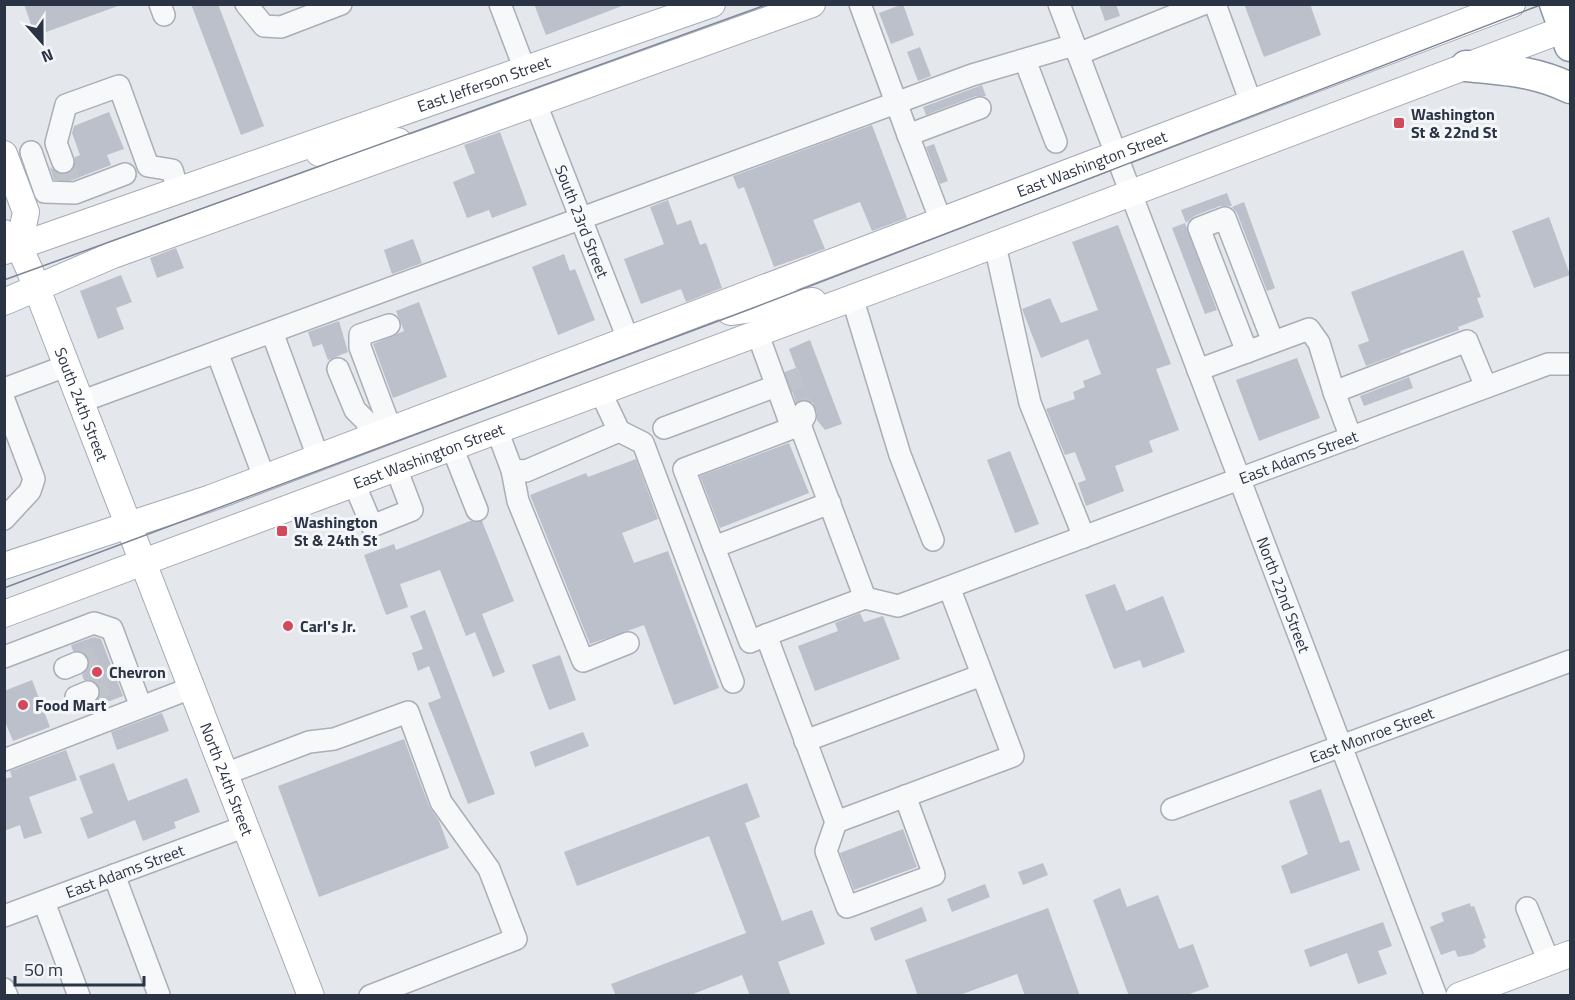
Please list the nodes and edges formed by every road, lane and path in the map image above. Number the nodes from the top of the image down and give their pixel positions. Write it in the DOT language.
graph roads {
  1 [pos="246,4"];
  2 [pos="340,4"];
  3 [pos="500,4"];
  4 [pos="712,4"];
  5 [pos="812,4"];
  6 [pos="860,4"];
  7 [pos="1059,4"];
  8 [pos="1203,4"];
  9 [pos="1215,4"];
  10 [pos="1512,4"];
  11 [pos="1565,26"];
  12 [pos="1076,49"];
  13 [pos="1025,60"];
  14 [pos="1466,66"];
  15 [pos="525,70"];
  16 [pos="1570,88"];
  17 [pos="895,103"];
  18 [pos="1251,103"];
  19 [pos="536,104"];
  20 [pos="980,108"];
  21 [pos="458,132"];
  22 [pos="908,135"];
  23 [pos="1056,142"];
  24 [pos="1117,154"];
  25 [pos="14,156"];
  26 [pos="255,163"];
  27 [pos="148,166"];
  28 [pos="66,170"];
  29 [pos="125,174"];
  30 [pos="178,189"];
  31 [pos="1131,193"];
  32 [pos="136,204"];
  33 [pos="580,219"];
  34 [pos="941,221"];
  35 [pos="86,222"];
  36 [pos="9,243"];
  37 [pos="995,244"];
  38 [pos="37,288"];
  39 [pos="852,297"];
  40 [pos="4,302"];
  41 [pos="671,323"];
  42 [pos="389,325"];
  43 [pos="272,332"];
  44 [pos="757,332"];
  45 [pos="628,339"];
  46 [pos="1273,342"];
  47 [pos="217,352"];
  48 [pos="1247,352"];
  49 [pos="1570,364"];
  50 [pos="66,366"];
  51 [pos="338,369"];
  52 [pos="1198,370"];
  53 [pos="782,379"];
  54 [pos="1486,387"];
  55 [pos="4,389"];
  56 [pos="600,391"];
  57 [pos="1334,392"];
  58 [pos="4,400"];
  59 [pos="80,402"];
  60 [pos="799,422"];
  61 [pos="664,428"];
  62 [pos="497,430"];
  63 [pos="619,431"];
  64 [pos="382,433"];
  65 [pos="1351,438"];
  66 [pos="452,447"];
  67 [pos="318,457"];
  68 [pos="396,468"];
  69 [pos="513,470"];
  70 [pos="264,477"];
  71 [pos="1240,479"];
  72 [pos="354,483"];
  73 [pos="830,503"];
  74 [pos="477,510"];
  75 [pos="4,519"];
  76 [pos="127,524"];
  77 [pos="1084,537"];
  78 [pos="933,540"];
  79 [pos="714,547"];
  80 [pos="142,563"];
  81 [pos="4,566"];
  82 [pos="949,587"];
  83 [pos="865,598"];
  84 [pos="4,614"];
  85 [pos="766,636"];
  86 [pos="628,643"];
  87 [pos="4,657"];
  88 [pos="1570,661"];
  89 [pos="982,675"];
  90 [pos="733,682"];
  91 [pos="191,688"];
  92 [pos="141,707"];
  93 [pos="806,741"];
  94 [pos="1341,746"];
  95 [pos="4,760"];
  96 [pos="225,774"];
  97 [pos="905,796"];
  98 [pos="1172,809"];
  99 [pos="836,822"];
  100 [pos="246,826"];
  101 [pos="114,875"];
  102 [pos="44,902"];
  103 [pos="1527,908"];
  104 [pos="4,916"];
  105 [pos="1560,958"];
  106 [pos="4,989"];
  107 [pos="1496,989"];
  108 [pos="159,995"];
  109 [pos="7,996"];
  110 [pos="79,996"];
  111 [pos="311,996"];
  112 [pos="370,996"];
  113 [pos="1436,996"];
  114 [pos="1459,996"];
  1 -- 2 [label="street"];
  3 -- 15 [label="street"];
  4 -- 15 [label="main road, East Jefferson Street"];
  5 -- 19 [label="main road, East Jefferson Street"];
  6 -- 17 [label="street"];
  7 -- 12 [label="street, North 22nd Street"];
  8 -- 12 [label="street"];
  9 -- 18 [label="street"];
  10 -- 18 [label="main road, East Washington Street"];
  11 -- 14 [label="main road, East Washington Street"];
  12 -- 13 [label="street"];
  12 -- 24 [label="street, North 22nd Street"];
  13 -- 17 [label="street"];
  13 -- 23 [label="street"];
  14 -- 16 [label="highway"];
  14 -- 31 [label="main road, East Washington Street"];
  15 -- 26 [label="main road, East Jefferson Street"];
  17 -- 22 [label="street"];
  17 -- 33 [label="street"];
  18 -- 24 [label="main road, East Washington Street"];
  19 -- 21 [label="main road, East Jefferson Street"];
  19 -- 33 [label="street, South 23rd Street"];
  20 -- 22 [label="street"];
  21 -- 26 [label="main road, East Jefferson Street"];
  21 -- 38 [label="main road, East Jefferson Street"];
  22 -- 34 [label="street"];
  24 -- 31 [label="street, North 22nd Street"];
  24 -- 34 [label="main road, East Washington Street"];
  25 -- 28 [label="street"];
  25 -- 28 [label="street"];
  25 -- 36 [label="main road"];
  26 -- 30 [label="main road, East Jefferson Street"];
  27 -- 28 [label="street"];
  27 -- 29 [label="street"];
  27 -- 30 [label="street"];
  28 -- 29 [label="street"];
  28 -- 35 [label="street"];
  29 -- 32 [label="street"];
  30 -- 32 [label="main road, East Jefferson Street"];
  31 -- 37 [label="main road, East Washington Street"];
  31 -- 52 [label="street, North 22nd Street"];
  32 -- 35 [label="main road, East Jefferson Street"];
  33 -- 43 [label="street"];
  33 -- 45 [label="street, South 23rd Street"];
  34 -- 41 [label="main road, East Washington Street"];
  35 -- 36 [label="main road, East Jefferson Street"];
  36 -- 38 [label="main road, South 24th Street"];
  37 -- 39 [label="main road, East Washington Street"];
  37 -- 77 [label="street"];
  38 -- 40 [label="main road, East Jefferson Street"];
  38 -- 50 [label="main road, South 24th Street"];
  39 -- 41 [label="main road, East Washington Street"];
  39 -- 44 [label="main road, East Washington Street"];
  39 -- 78 [label="street"];
  41 -- 45 [label="main road, East Washington Street"];
  42 -- 64 [label="street"];
  43 -- 47 [label="street"];
  43 -- 67 [label="street"];
  44 -- 53 [label="street"];
  44 -- 56 [label="main road, East Washington Street"];
  45 -- 64 [label="main road, East Washington Street"];
  46 -- 48 [label="street"];
  46 -- 48 [label="street"];
  46 -- 57 [label="street"];
  47 -- 59 [label="street"];
  47 -- 70 [label="street"];
  48 -- 52 [label="street"];
  49 -- 54 [label="street, East Adams Street"];
  50 -- 55 [label="street"];
  50 -- 59 [label="main road, South 24th Street"];
  51 -- 64 [label="street"];
  52 -- 71 [label="street, North 22nd Street"];
  53 -- 60 [label="street"];
  53 -- 61 [label="street"];
  54 -- 57 [label="street"];
  54 -- 65 [label="street, East Adams Street"];
  56 -- 62 [label="main road, East Washington Street"];
  56 -- 63 [label="street"];
  57 -- 65 [label="street"];
  58 -- 75 [label="street"];
  59 -- 76 [label="main road, South 24th Street"];
  60 -- 73 [label="street"];
  60 -- 79 [label="street"];
  62 -- 66 [label="main road, East Washington Street"];
  62 -- 69 [label="street"];
  63 -- 69 [label="street"];
  63 -- 90 [label="street"];
  64 -- 67 [label="main road, East Washington Street"];
  65 -- 71 [label="street, East Adams Street"];
  66 -- 68 [label="main road, East Washington Street"];
  66 -- 74 [label="street"];
  67 -- 70 [label="main road, East Washington Street"];
  68 -- 72 [label="main road, East Washington Street"];
  68 -- 72 [label="street"];
  69 -- 86 [label="street"];
  70 -- 76 [label="main road, East Washington Street"];
  71 -- 77 [label="street, East Adams Street"];
  71 -- 94 [label="street, North 22nd Street"];
  72 -- 80 [label="main road, East Washington Street"];
  73 -- 79 [label="street"];
  73 -- 83 [label="street"];
  76 -- 80 [label="main road, South 24th Street"];
  76 -- 81 [label="main road, East Washington Street"];
  77 -- 82 [label="street, East Adams Street"];
  79 -- 85 [label="street"];
  80 -- 84 [label="main road, East Washington Street"];
  80 -- 91 [label="main road, North 24th Street"];
  82 -- 83 [label="street, East Adams Street"];
  82 -- 89 [label="street"];
  83 -- 85 [label="street"];
  85 -- 93 [label="street"];
  87 -- 92 [label="street"];
  88 -- 94 [label="street, East Monroe Street"];
  89 -- 93 [label="street"];
  89 -- 97 [label="street"];
  91 -- 92 [label="street"];
  91 -- 96 [label="main road, North 24th Street"];
  92 -- 95 [label="street"];
  93 -- 99 [label="street"];
  94 -- 98 [label="street, East Monroe Street"];
  94 -- 113 [label="street, North 22nd Street"];
  96 -- 100 [label="main road, North 24th Street"];
  96 -- 112 [label="street"];
  97 -- 99 [label="street"];
  97 -- 99 [label="street"];
  100 -- 101 [label="street, East Adams Street"];
  100 -- 111 [label="main road, North 24th Street"];
  101 -- 102 [label="street, East Adams Street"];
  101 -- 108 [label="street"];
  102 -- 104 [label="street, East Adams Street"];
  102 -- 110 [label="street"];
  103 -- 105 [label="street"];
  105 -- 107 [label="main road"];
  106 -- 109 [label="street"];
  107 -- 114 [label="main road"];
}
